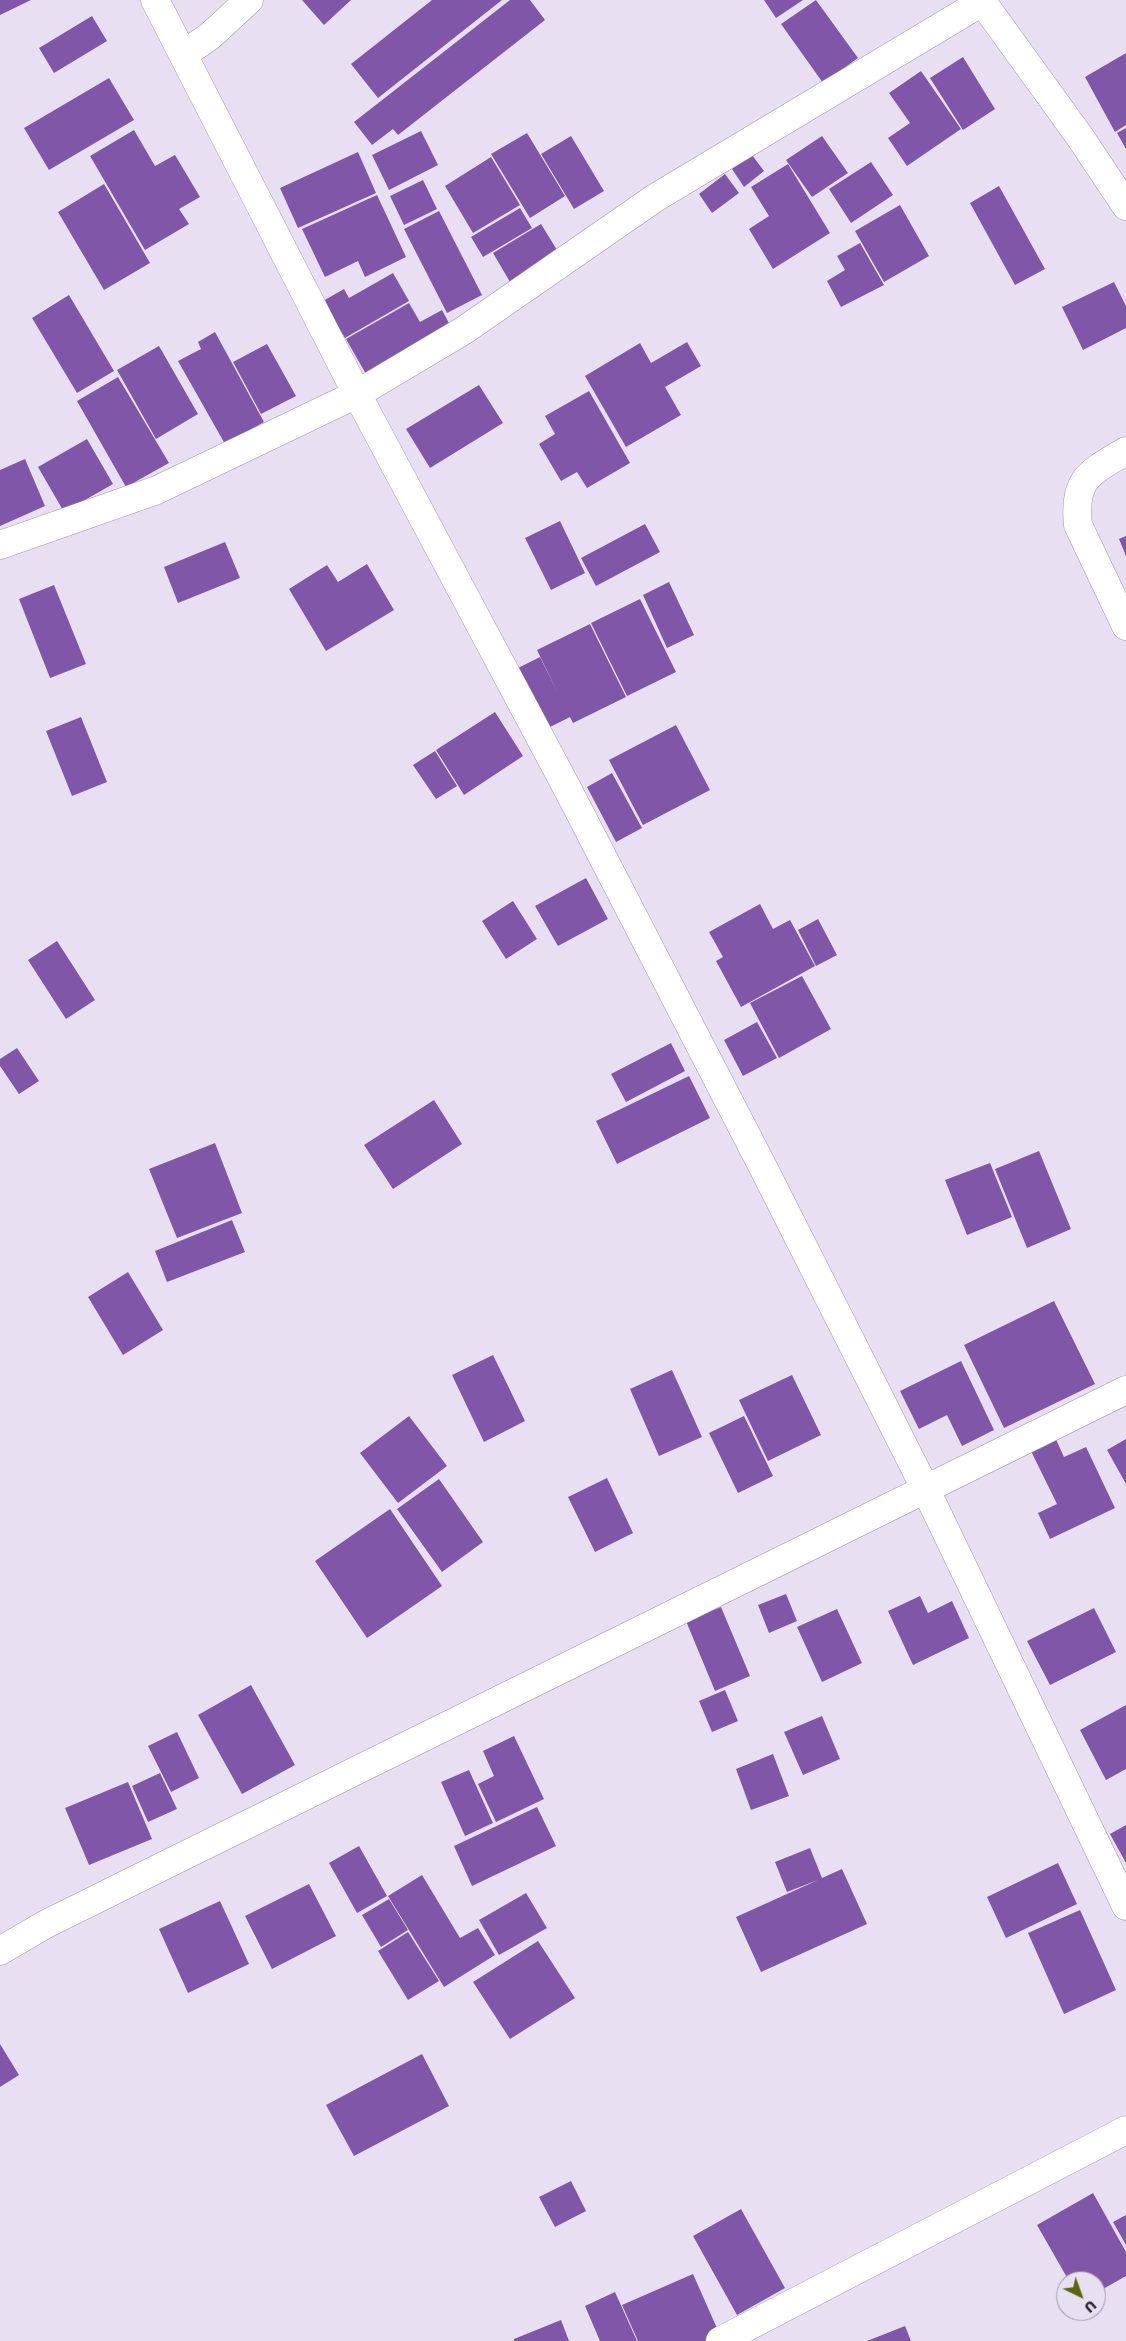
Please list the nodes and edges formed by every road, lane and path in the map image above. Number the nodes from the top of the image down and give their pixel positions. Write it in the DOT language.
graph roads {
  1 [pos="155,0"];
  2 [pos="249,0"];
  3 [pos="982,1"];
  4 [pos="184,54"];
  5 [pos="1126,206"];
  6 [pos="357,394"];
  7 [pos="1126,451"];
  8 [pos="0,545"];
  9 [pos="1126,626"];
  10 [pos="1126,1390"];
  11 [pos="926,1490"];
  12 [pos="1126,1906"];
  13 [pos="0,1951"];
  14 [pos="1126,2130"];
  15 [pos="720,2341"];
  1 -- 4 [label="street"];
  2 -- 4 [label="street"];
  3 -- 5 [label="street"];
  3 -- 6 [label="street"];
  4 -- 6 [label="street"];
  6 -- 8 [label="street"];
  6 -- 11 [label="street"];
  7 -- 9 [label="street"];
  10 -- 11 [label="street"];
  11 -- 12 [label="street"];
  11 -- 13 [label="street"];
  14 -- 15 [label="street"];
}
